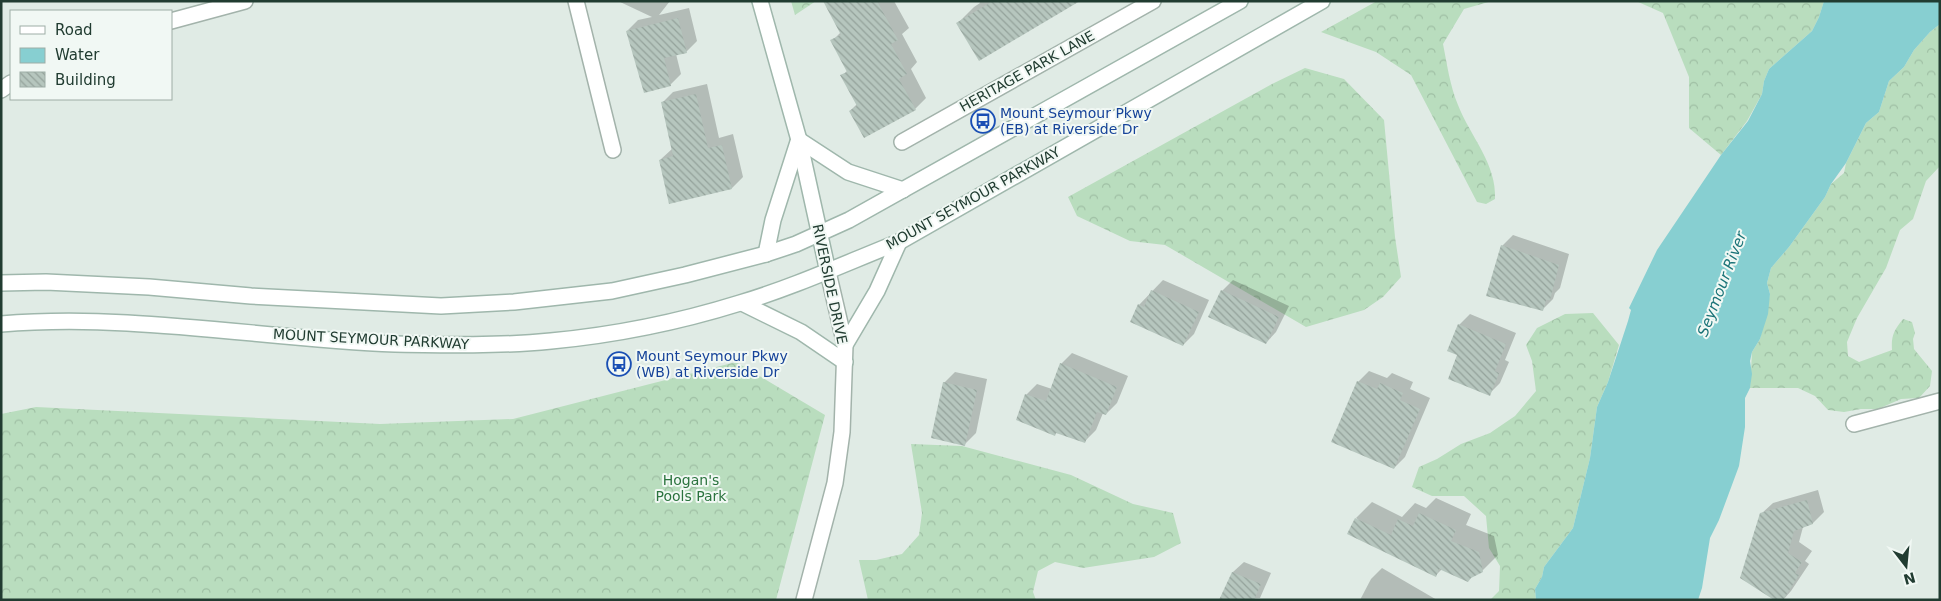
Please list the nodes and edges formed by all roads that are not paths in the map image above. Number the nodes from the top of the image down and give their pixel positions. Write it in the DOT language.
graph roads {
  1 [pos="246,1"];
  2 [pos="576,1"];
  3 [pos="760,1"];
  4 [pos="1154,1"];
  5 [pos="1240,1"];
  6 [pos="1322,1"];
  7 [pos="172,21"];
  8 [pos="799,140"];
  9 [pos="902,142"];
  10 [pos="613,150"];
  11 [pos="903,190"];
  12 [pos="820,233"];
  13 [pos="899,242"];
  14 [pos="766,254"];
  15 [pos="828,272"];
  16 [pos="1,283"];
  17 [pos="742,303"];
  18 [pos="1,324"];
  19 [pos="845,345"];
  20 [pos="845,362"];
  21 [pos="1940,401"];
  22 [pos="1854,424"];
  23 [pos="804,600"];
  1 -- 7 [label="main road"];
  2 -- 10 [label="main road"];
  3 -- 8 [label="main road, RIVERSIDE DRIVE"];
  4 -- 9 [label="main road, HERITAGE PARK LANE"];
  5 -- 11 [label="main road"];
  6 -- 13 [label="main road, MOUNT SEYMOUR PARKWAY"];
  8 -- 11 [label="main road"];
  8 -- 12 [label="main road, RIVERSIDE DRIVE"];
  8 -- 14 [label="main road"];
  11 -- 12 [label="main road"];
  12 -- 14 [label="main road"];
  12 -- 15 [label="main road, RIVERSIDE DRIVE"];
  13 -- 15 [label="main road, MOUNT SEYMOUR PARKWAY"];
  13 -- 19 [label="main road"];
  14 -- 16 [label="main road"];
  15 -- 17 [label="main road, MOUNT SEYMOUR PARKWAY"];
  15 -- 19 [label="main road, RIVERSIDE DRIVE"];
  17 -- 18 [label="main road, MOUNT SEYMOUR PARKWAY"];
  17 -- 20 [label="main road"];
  19 -- 20 [label="main road, RIVERSIDE DRIVE"];
  20 -- 23 [label="main road, RIVERSIDE DRIVE"];
  21 -- 22 [label="main road"];
}
